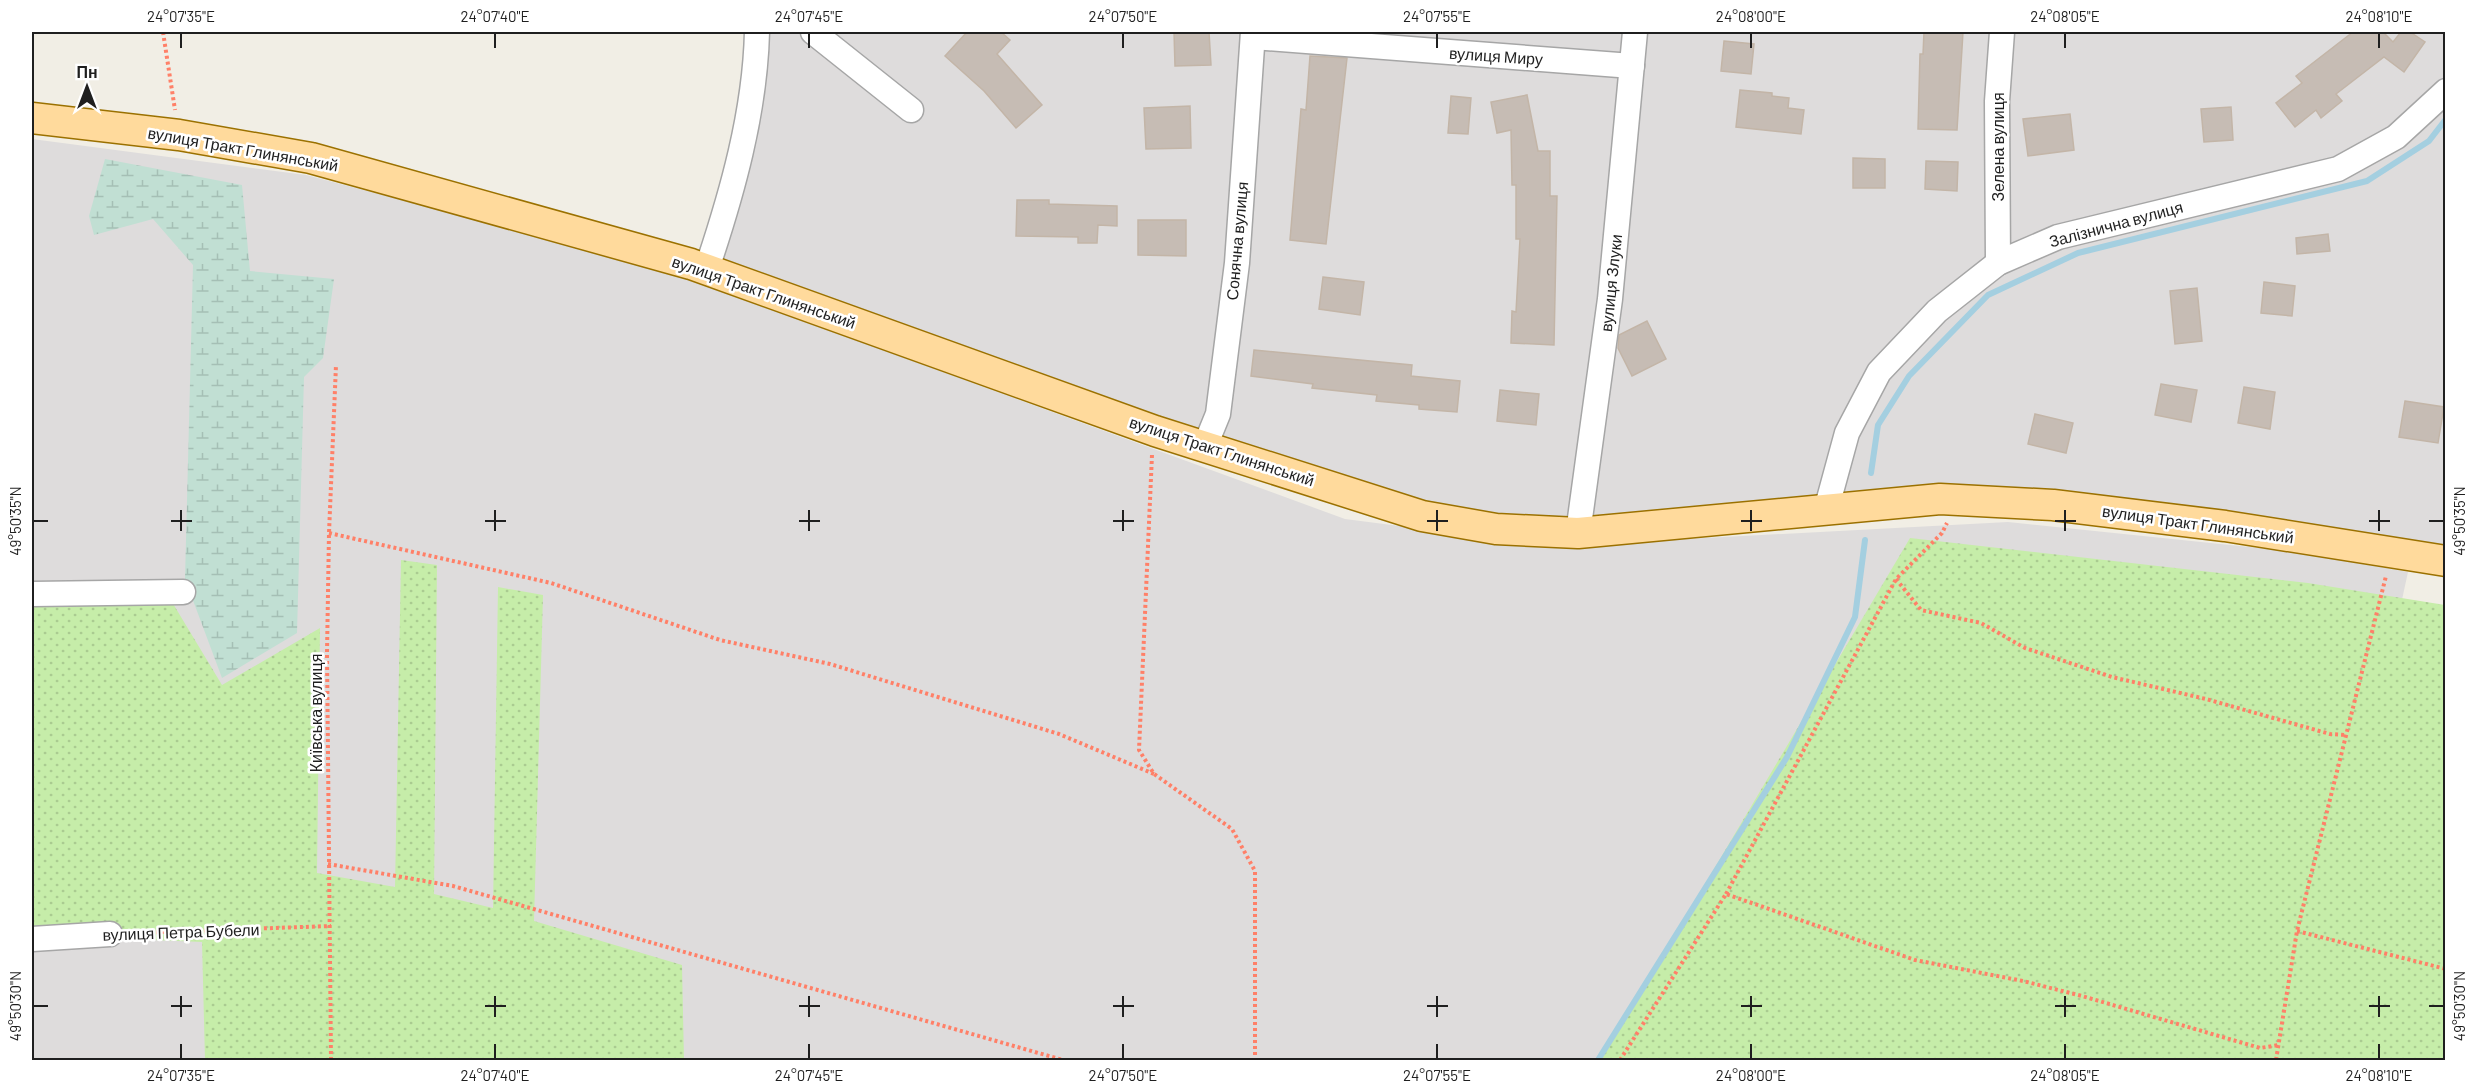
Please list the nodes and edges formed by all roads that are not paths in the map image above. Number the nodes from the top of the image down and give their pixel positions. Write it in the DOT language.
graph roads {
  1 [pos="757,32"];
  2 [pos="813,32"];
  3 [pos="1635,32"];
  4 [pos="2002,32"];
  5 [pos="1253,34"];
  6 [pos="1632,66"];
  7 [pos="2445,91"];
  8 [pos="911,111"];
  9 [pos="32,118"];
  10 [pos="1998,263"];
  11 [pos="706,271"];
  12 [pos="1205,446"];
  13 [pos="1826,510"];
  14 [pos="1578,533"];
  15 [pos="2445,561"];
  16 [pos="183,592"];
  17 [pos="32,594"];
  18 [pos="110,934"];
  19 [pos="32,939"];
  1 -- 11 [label="street"];
  2 -- 8 [label="street"];
  3 -- 6 [label="street, вулиця Злуки"];
  4 -- 10 [label="street, Зелена вулиця"];
  5 -- 6 [label="street, вулиця Миру"];
  5 -- 12 [label="street, Сонячна вулиця"];
  6 -- 14 [label="street, вулиця Злуки"];
  7 -- 10 [label="street, Залізнична вулиця"];
  9 -- 11 [label="main road, вулиця Тракт Глинянський"];
  10 -- 13 [label="street, Залізнична вулиця"];
  11 -- 12 [label="main road, вулиця Тракт Глинянський"];
  12 -- 14 [label="main road, вулиця Тракт Глинянський"];
  13 -- 14 [label="main road, вулиця Тракт Глинянський"];
  13 -- 15 [label="main road, вулиця Тракт Глинянський"];
  16 -- 17 [label="street"];
  18 -- 19 [label="street, вулиця Петра Бубели"];
}
